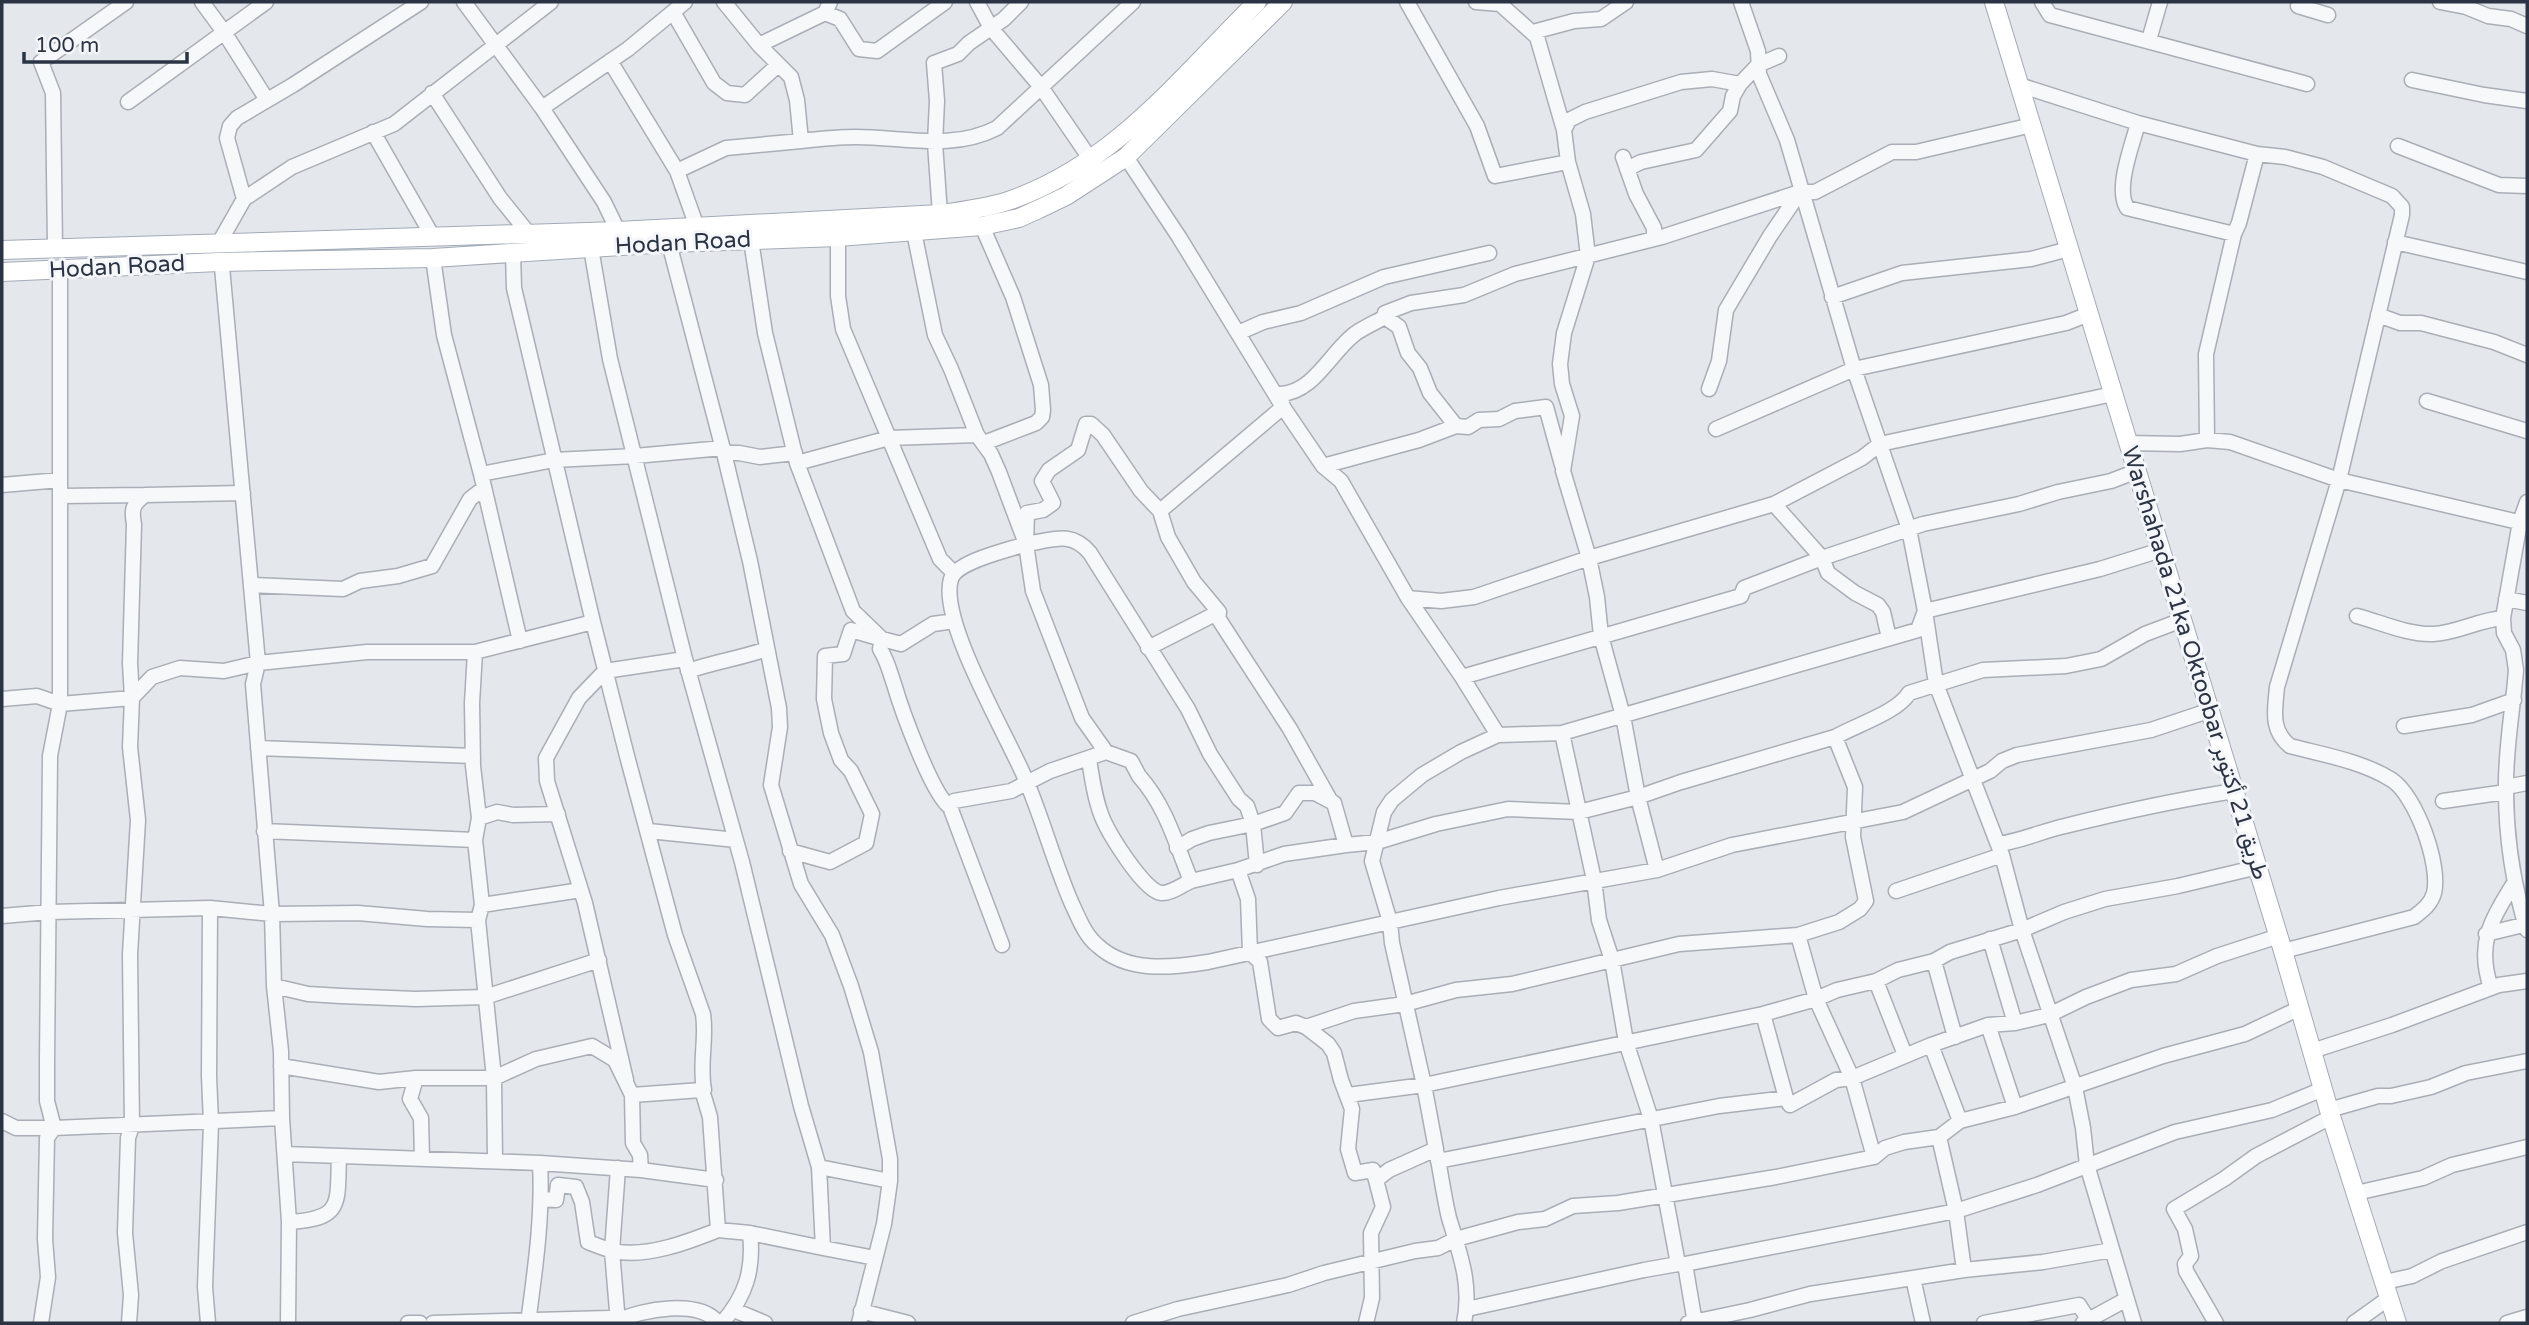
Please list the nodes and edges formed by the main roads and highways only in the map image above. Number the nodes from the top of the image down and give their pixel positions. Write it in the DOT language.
graph roads {
  1 [pos="1257,2"];
  2 [pos="1283,2"];
  3 [pos="1994,2"];
  4 [pos="2,250"];
  5 [pos="2,272"];
  6 [pos="2397,1323"];
  1 -- 4 [label="main road, Hodan Road"];
  2 -- 5 [label="main road, Hodan Road"];
  3 -- 6 [label="main road, Warshahada 21ka Oktoobar طريق 21 أكتوبر"];
}
